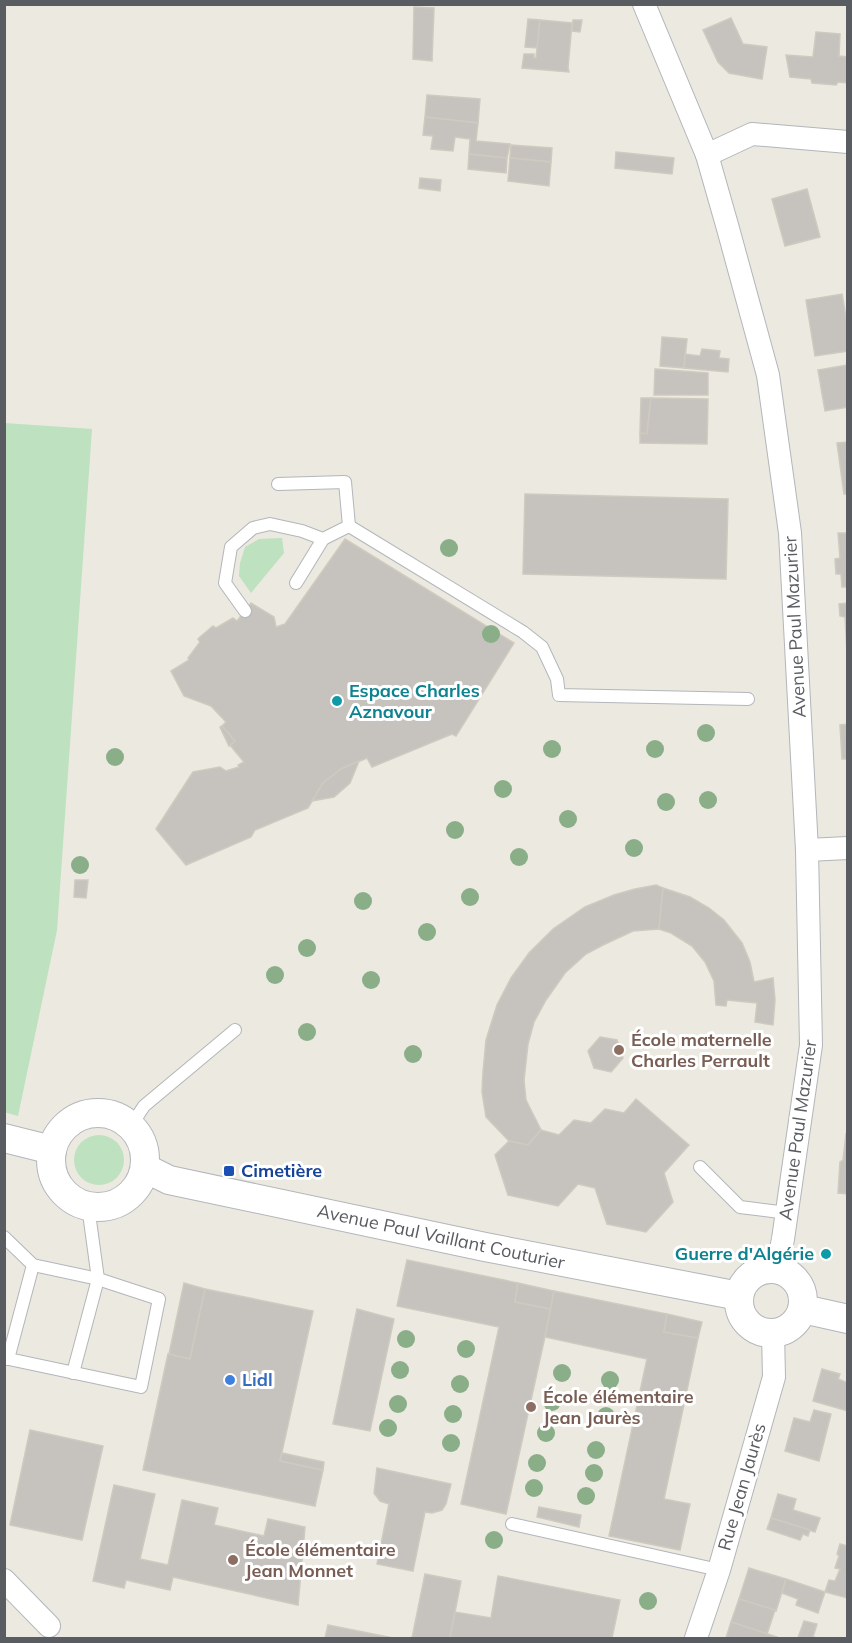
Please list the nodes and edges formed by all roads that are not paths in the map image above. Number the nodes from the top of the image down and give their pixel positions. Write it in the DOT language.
graph roads {
  1 [pos="644,4"];
  2 [pos="848,142"];
  3 [pos="707,155"];
  4 [pos="278,484"];
  5 [pos="349,526"];
  6 [pos="323,539"];
  7 [pos="296,583"];
  8 [pos="245,611"];
  9 [pos="748,699"];
  10 [pos="848,848"];
  11 [pos="807,850"];
  12 [pos="235,1030"];
  13 [pos="131,1126"];
  14 [pos="4,1137"];
  15 [pos="52,1150"];
  16 [pos="700,1167"];
  17 [pos="145,1168"];
  18 [pos="88,1206"];
  19 [pos="787,1213"];
  20 [pos="4,1237"];
  21 [pos="33,1265"];
  22 [pos="777,1269"];
  23 [pos="98,1279"];
  24 [pos="739,1296"];
  25 [pos="803,1309"];
  26 [pos="848,1319"];
  27 [pos="773,1333"];
  28 [pos="6,1359"];
  29 [pos="73,1373"];
  30 [pos="512,1524"];
  31 [pos="718,1570"];
  32 [pos="4,1580"];
  33 [pos="49,1626"];
  34 [pos="696,1638"];
  1 -- 3 [label="street, Avenue Paul Mazurier"];
  2 -- 3 [label="street"];
  3 -- 11 [label="street, Avenue Paul Mazurier"];
  4 -- 5 [label="lane"];
  5 -- 6 [label="lane"];
  5 -- 9 [label="lane"];
  6 -- 7 [label="lane"];
  6 -- 8 [label="lane"];
  10 -- 11 [label="street"];
  11 -- 19 [label="street, Avenue Paul Mazurier"];
  12 -- 13 [label="lane"];
  13 -- 15 [label="street"];
  13 -- 17 [label="street"];
  14 -- 15 [label="street"];
  15 -- 18 [label="street"];
  16 -- 19 [label="lane"];
  17 -- 18 [label="street"];
  17 -- 24 [label="street, Avenue Paul Vaillant Couturier"];
  18 -- 23 [label="lane"];
  19 -- 22 [label="street, Avenue Paul Mazurier"];
  20 -- 21 [label="lane"];
  21 -- 23 [label="lane"];
  21 -- 28 [label="lane"];
  22 -- 24 [label="street"];
  22 -- 25 [label="street"];
  23 -- 29 [label="lane"];
  23 -- 29 [label="lane"];
  24 -- 27 [label="street"];
  25 -- 26 [label="street"];
  25 -- 27 [label="street"];
  27 -- 31 [label="street, Rue Jean Jaurès"];
  28 -- 29 [label="lane"];
  30 -- 31 [label="lane"];
  31 -- 34 [label="street, Rue Jean Jaurès"];
  32 -- 33 [label="street"];
}
